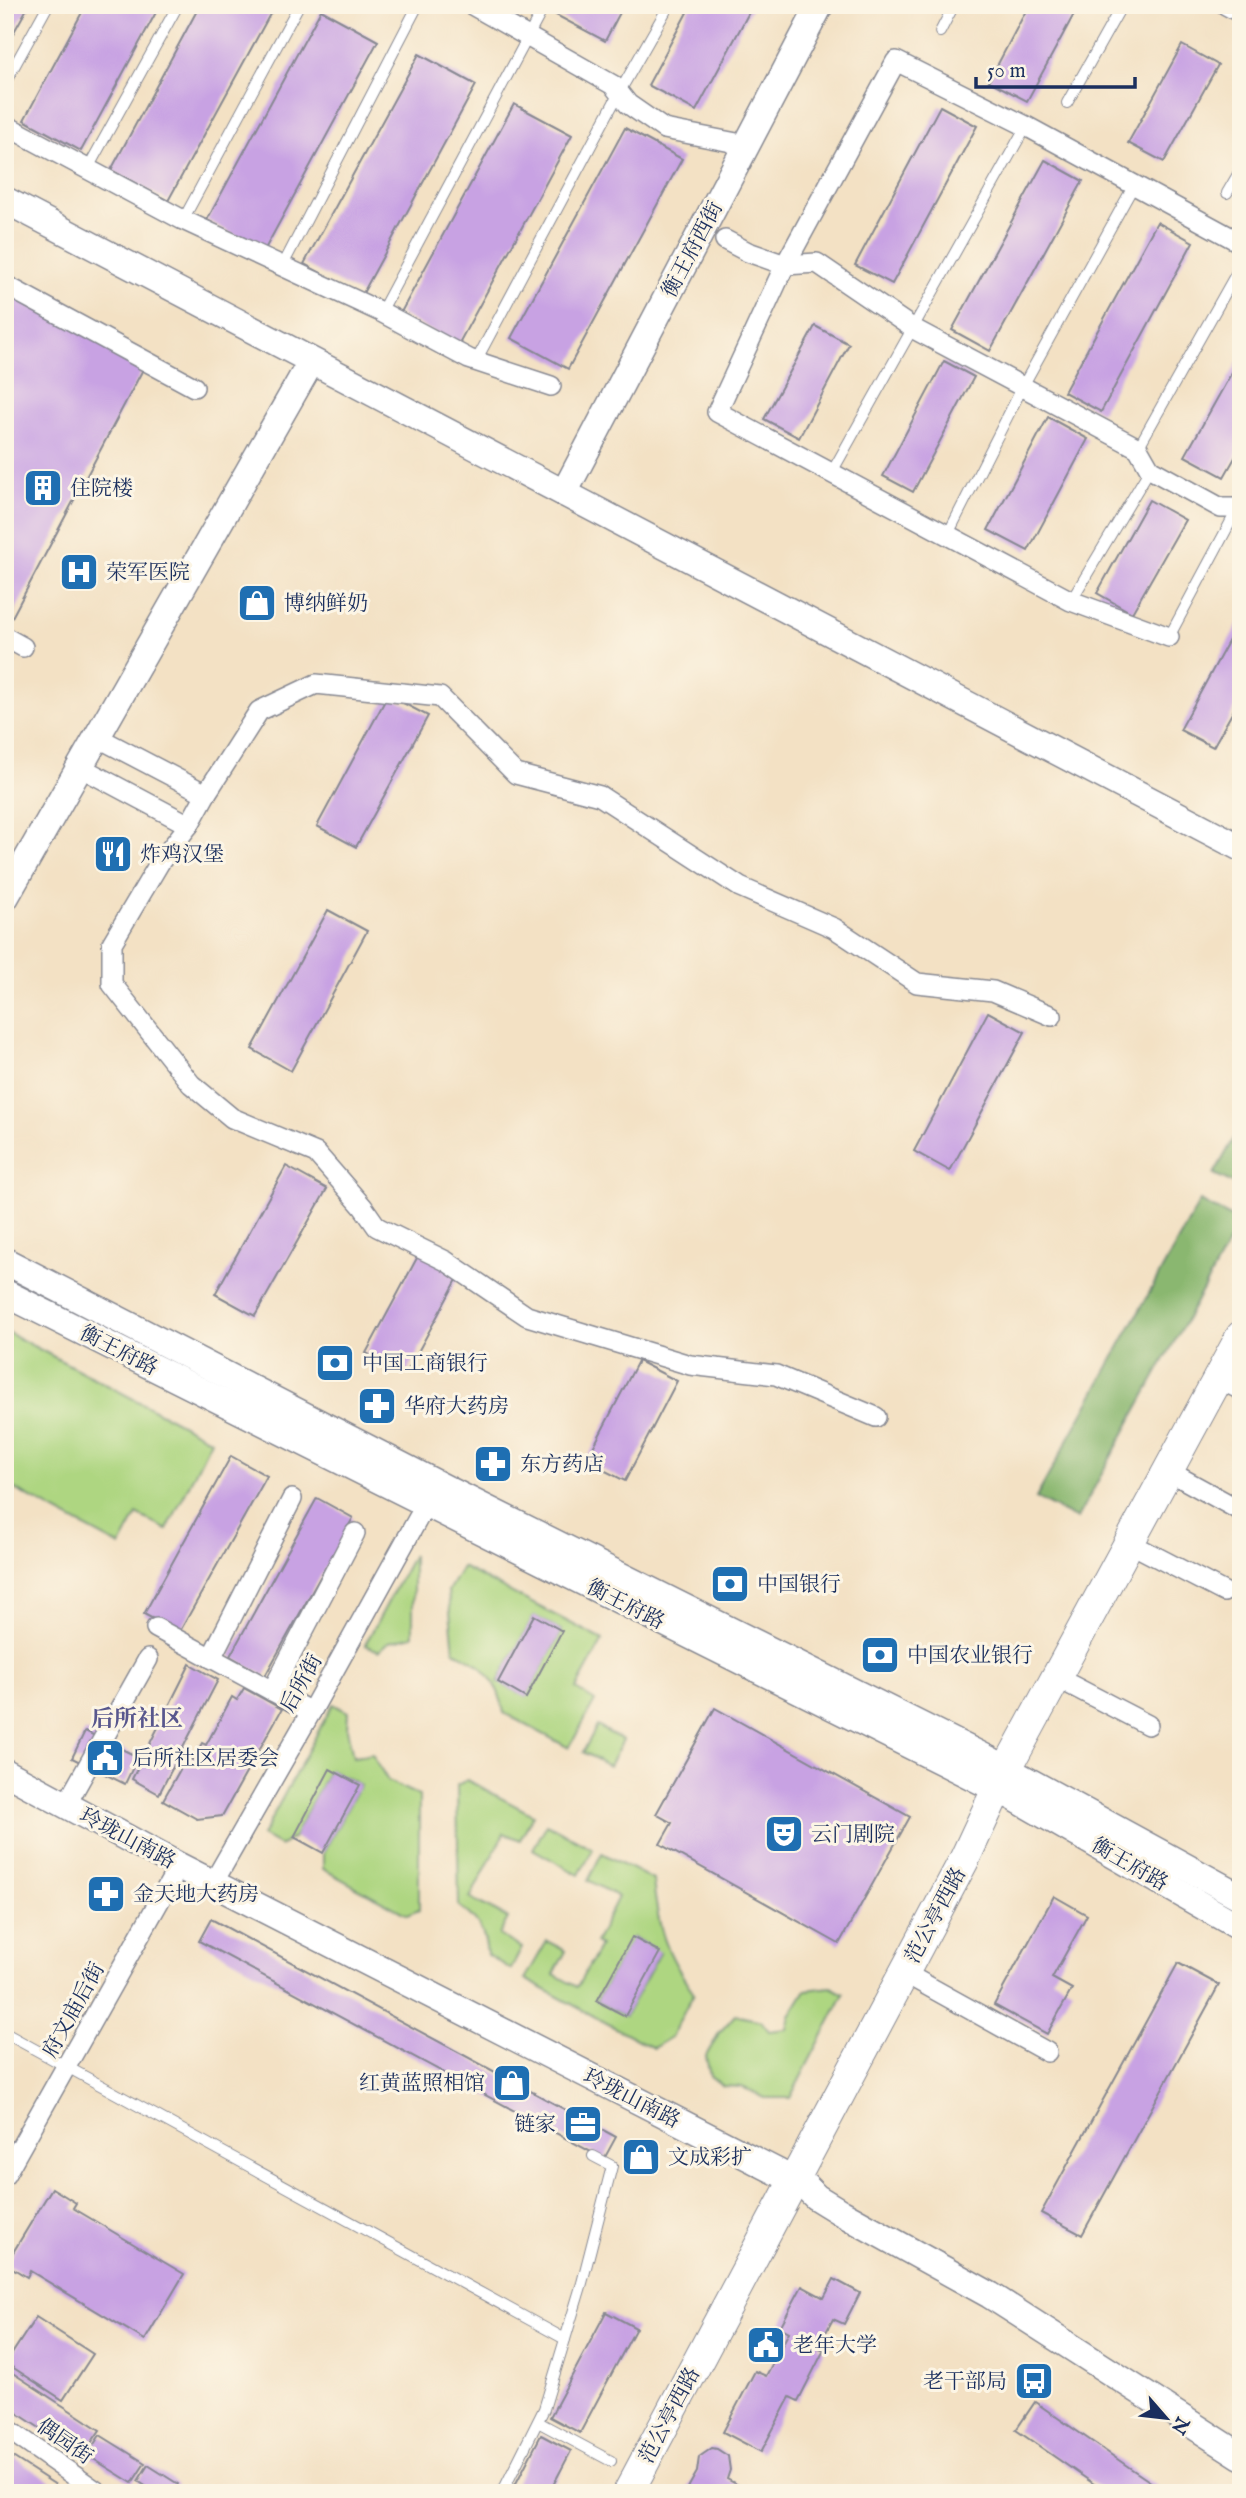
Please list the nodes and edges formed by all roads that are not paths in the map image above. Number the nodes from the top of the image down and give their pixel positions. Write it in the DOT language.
graph roads {
  1 [pos="48,5"];
  2 [pos="178,5"];
  3 [pos="299,5"];
  4 [pos="418,5"];
  5 [pos="472,5"];
  6 [pos="545,5"];
  7 [pos="669,5"];
  8 [pos="820,5"];
  9 [pos="954,5"];
  10 [pos="1122,5"];
  11 [pos="1226,5"];
  12 [pos="1241,13"];
  13 [pos="940,32"];
  14 [pos="528,37"];
  15 [pos="5,83"];
  16 [pos="619,93"];
  17 [pos="1067,103"];
  18 [pos="5,125"];
  19 [pos="1026,126"];
  20 [pos="747,145"];
  21 [pos="88,168"];
  22 [pos="1241,169"];
  23 [pos="1134,185"];
  24 [pos="1227,193"];
  25 [pos="5,200"];
  26 [pos="183,220"];
  27 [pos="725,240"];
  28 [pos="1241,243"];
  29 [pos="282,265"];
  30 [pos="786,265"];
  31 [pos="1241,265"];
  32 [pos="5,285"];
  33 [pos="381,312"];
  34 [pos="914,329"];
  35 [pos="476,361"];
  36 [pos="311,362"];
  37 [pos="551,386"];
  38 [pos="1023,386"];
  39 [pos="194,387"];
  40 [pos="1138,448"];
  41 [pos="1150,469"];
  42 [pos="832,472"];
  43 [pos="564,493"];
  44 [pos="1239,508"];
  45 [pos="947,537"];
  46 [pos="1071,601"];
  47 [pos="5,637"];
  48 [pos="1169,637"];
  49 [pos="23,647"];
  50 [pos="97,737"];
  51 [pos="80,767"];
  52 [pos="206,794"];
  53 [pos="189,825"];
  54 [pos="1241,848"];
  55 [pos="5,898"];
  56 [pos="1052,1016"];
  57 [pos="5,1261"];
  58 [pos="5,1293"];
  59 [pos="1241,1336"];
  60 [pos="1238,1380"];
  61 [pos="876,1417"];
  62 [pos="1181,1478"];
  63 [pos="292,1499"];
  64 [pos="426,1504"];
  65 [pos="1241,1511"];
  66 [pos="355,1533"];
  67 [pos="1143,1550"];
  68 [pos="1224,1592"];
  69 [pos="156,1628"];
  70 [pos="211,1658"];
  71 [pos="148,1659"];
  72 [pos="1071,1685"];
  73 [pos="272,1691"];
  74 [pos="312,1712"];
  75 [pos="1148,1725"];
  76 [pos="5,1772"];
  77 [pos="1010,1783"];
  78 [pos="66,1805"];
  79 [pos="179,1866"];
  80 [pos="213,1883"];
  81 [pos="1241,1897"];
  82 [pos="1241,1928"];
  83 [pos="917,1980"];
  84 [pos="5,2033"];
  85 [pos="1047,2052"];
  86 [pos="67,2067"];
  87 [pos="593,2156"];
  88 [pos="5,2175"];
  89 [pos="799,2184"];
  90 [pos="565,2339"];
  91 [pos="538,2422"];
  92 [pos="5,2427"];
  93 [pos="1241,2456"];
  94 [pos="611,2460"];
  95 [pos="99,2493"];
  96 [pos="502,2493"];
  97 [pos="628,2493"];
  98 [pos="644,2493"];
  1 -- 15 [label="lane"];
  2 -- 21 [label="lane"];
  3 -- 26 [label="lane"];
  4 -- 29 [label="lane"];
  5 -- 14 [label="street"];
  6 -- 14 [label="lane"];
  7 -- 16 [label="lane"];
  8 -- 20 [label="street, 衡王府西街"];
  9 -- 13 [label="lane"];
  10 -- 17 [label="lane"];
  11 -- 12 [label="street"];
  14 -- 16 [label="street"];
  14 -- 33 [label="lane"];
  16 -- 20 [label="street"];
  16 -- 35 [label="lane"];
  18 -- 21 [label="street"];
  19 -- 23 [label="street"];
  19 -- 30 [label="street"];
  19 -- 34 [label="lane"];
  20 -- 43 [label="street, 衡王府西街"];
  21 -- 26 [label="street"];
  22 -- 24 [label="lane"];
  23 -- 28 [label="street"];
  23 -- 38 [label="lane"];
  25 -- 36 [label="street"];
  26 -- 29 [label="street"];
  27 -- 30 [label="street"];
  29 -- 33 [label="street"];
  30 -- 34 [label="street"];
  30 -- 42 [label="street"];
  31 -- 40 [label="lane"];
  32 -- 39 [label="street"];
  33 -- 35 [label="street"];
  34 -- 38 [label="street"];
  34 -- 42 [label="lane"];
  35 -- 37 [label="street"];
  36 -- 43 [label="street"];
  36 -- 50 [label="street"];
  38 -- 40 [label="street"];
  38 -- 45 [label="lane"];
  40 -- 41 [label="street"];
  41 -- 44 [label="street"];
  41 -- 46 [label="lane"];
  42 -- 45 [label="street"];
  43 -- 54 [label="street"];
  44 -- 48 [label="lane"];
  45 -- 46 [label="street"];
  46 -- 48 [label="street"];
  47 -- 49 [label="street"];
  50 -- 51 [label="street"];
  50 -- 52 [label="street"];
  51 -- 53 [label="street"];
  51 -- 55 [label="street"];
  52 -- 53 [label="street"];
  52 -- 56 [label="street"];
  53 -- 61 [label="street"];
  57 -- 77 [label="street, 衡王府路"];
  58 -- 64 [label="street, 衡王府路"];
  59 -- 77 [label="main road, 范公亭西路"];
  60 -- 62 [label="main road, 范公亭西路"];
  62 -- 65 [label="street"];
  62 -- 67 [label="main road, 范公亭西路"];
  63 -- 70 [label="street"];
  64 -- 74 [label="street, 后所街"];
  64 -- 77 [label="street, 衡王府路"];
  66 -- 73 [label="street"];
  67 -- 68 [label="street"];
  67 -- 72 [label="main road, 范公亭西路"];
  69 -- 70 [label="street"];
  70 -- 73 [label="street"];
  71 -- 78 [label="street"];
  72 -- 75 [label="street"];
  72 -- 77 [label="main road, 范公亭西路"];
  73 -- 74 [label="street"];
  74 -- 80 [label="street, 后所街"];
  76 -- 78 [label="street, 玲珑山南路"];
  77 -- 81 [label="street, 衡王府路"];
  77 -- 82 [label="street, 衡王府路"];
  77 -- 83 [label="main road, 范公亭西路"];
  77 -- 89 [label="main road, 范公亭西路"];
  78 -- 79 [label="street, 玲珑山南路"];
  79 -- 80 [label="street, 玲珑山南路"];
  79 -- 86 [label="street, 府文庙后街"];
  80 -- 89 [label="street, 玲珑山南路"];
  83 -- 85 [label="street"];
  83 -- 89 [label="main road, 范公亭西路"];
  84 -- 86 [label="lane"];
  86 -- 88 [label="street, 府文庙后街"];
  86 -- 90 [label="lane"];
  87 -- 90 [label="lane"];
  89 -- 93 [label="street, 玲珑山南路"];
  89 -- 97 [label="main road, 范公亭西路"];
  89 -- 98 [label="main road, 范公亭西路"];
  90 -- 91 [label="lane"];
  91 -- 94 [label="lane"];
  91 -- 96 [label="lane"];
  92 -- 95 [label="street, 偶园街"];
}
